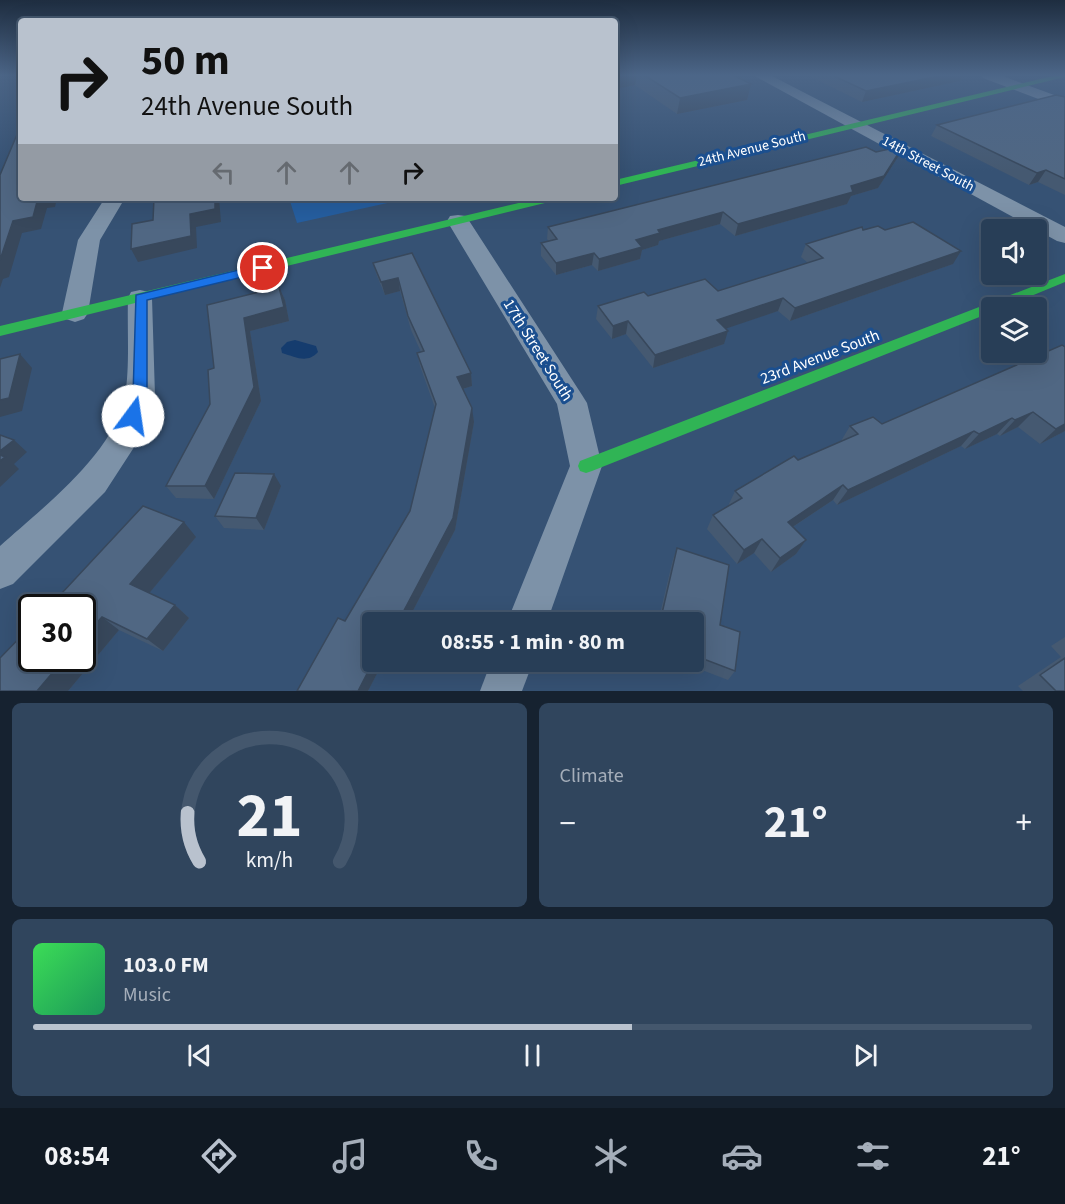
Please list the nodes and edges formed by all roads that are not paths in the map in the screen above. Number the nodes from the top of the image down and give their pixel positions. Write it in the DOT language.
graph roads {
  1 [pos="821,107"];
  2 [pos="931,107"];
  3 [pos="854,125"];
  4 [pos="618,182"];
  5 [pos="113,201"];
  6 [pos="541,201"];
  7 [pos="459,221"];
  8 [pos="1065,236"];
  9 [pos="1065,278"];
  10 [pos="140,298"];
  11 [pos="75,314"];
  12 [pos="0,331"];
  13 [pos="586,466"];
  14 [pos="0,571"];
  15 [pos="531,612"];
  16 [pos="508,672"];
  17 [pos="501,691"];
  1 -- 3 [label="street, 14th Street South"];
  2 -- 3 [label="street, 24th Avenue South"];
  3 -- 4 [label="street, 24th Avenue South"];
  3 -- 8 [label="street, 14th Street South"];
  5 -- 11 [label="street"];
  6 -- 7 [label="street"];
  7 -- 10 [label="street"];
  7 -- 13 [label="street, 17th Street South"];
  9 -- 13 [label="street, 23rd Avenue South"];
  10 -- 11 [label="street"];
  10 -- 14 [label="street"];
  11 -- 12 [label="street"];
  13 -- 15 [label="street"];
  16 -- 17 [label="street"];
}
